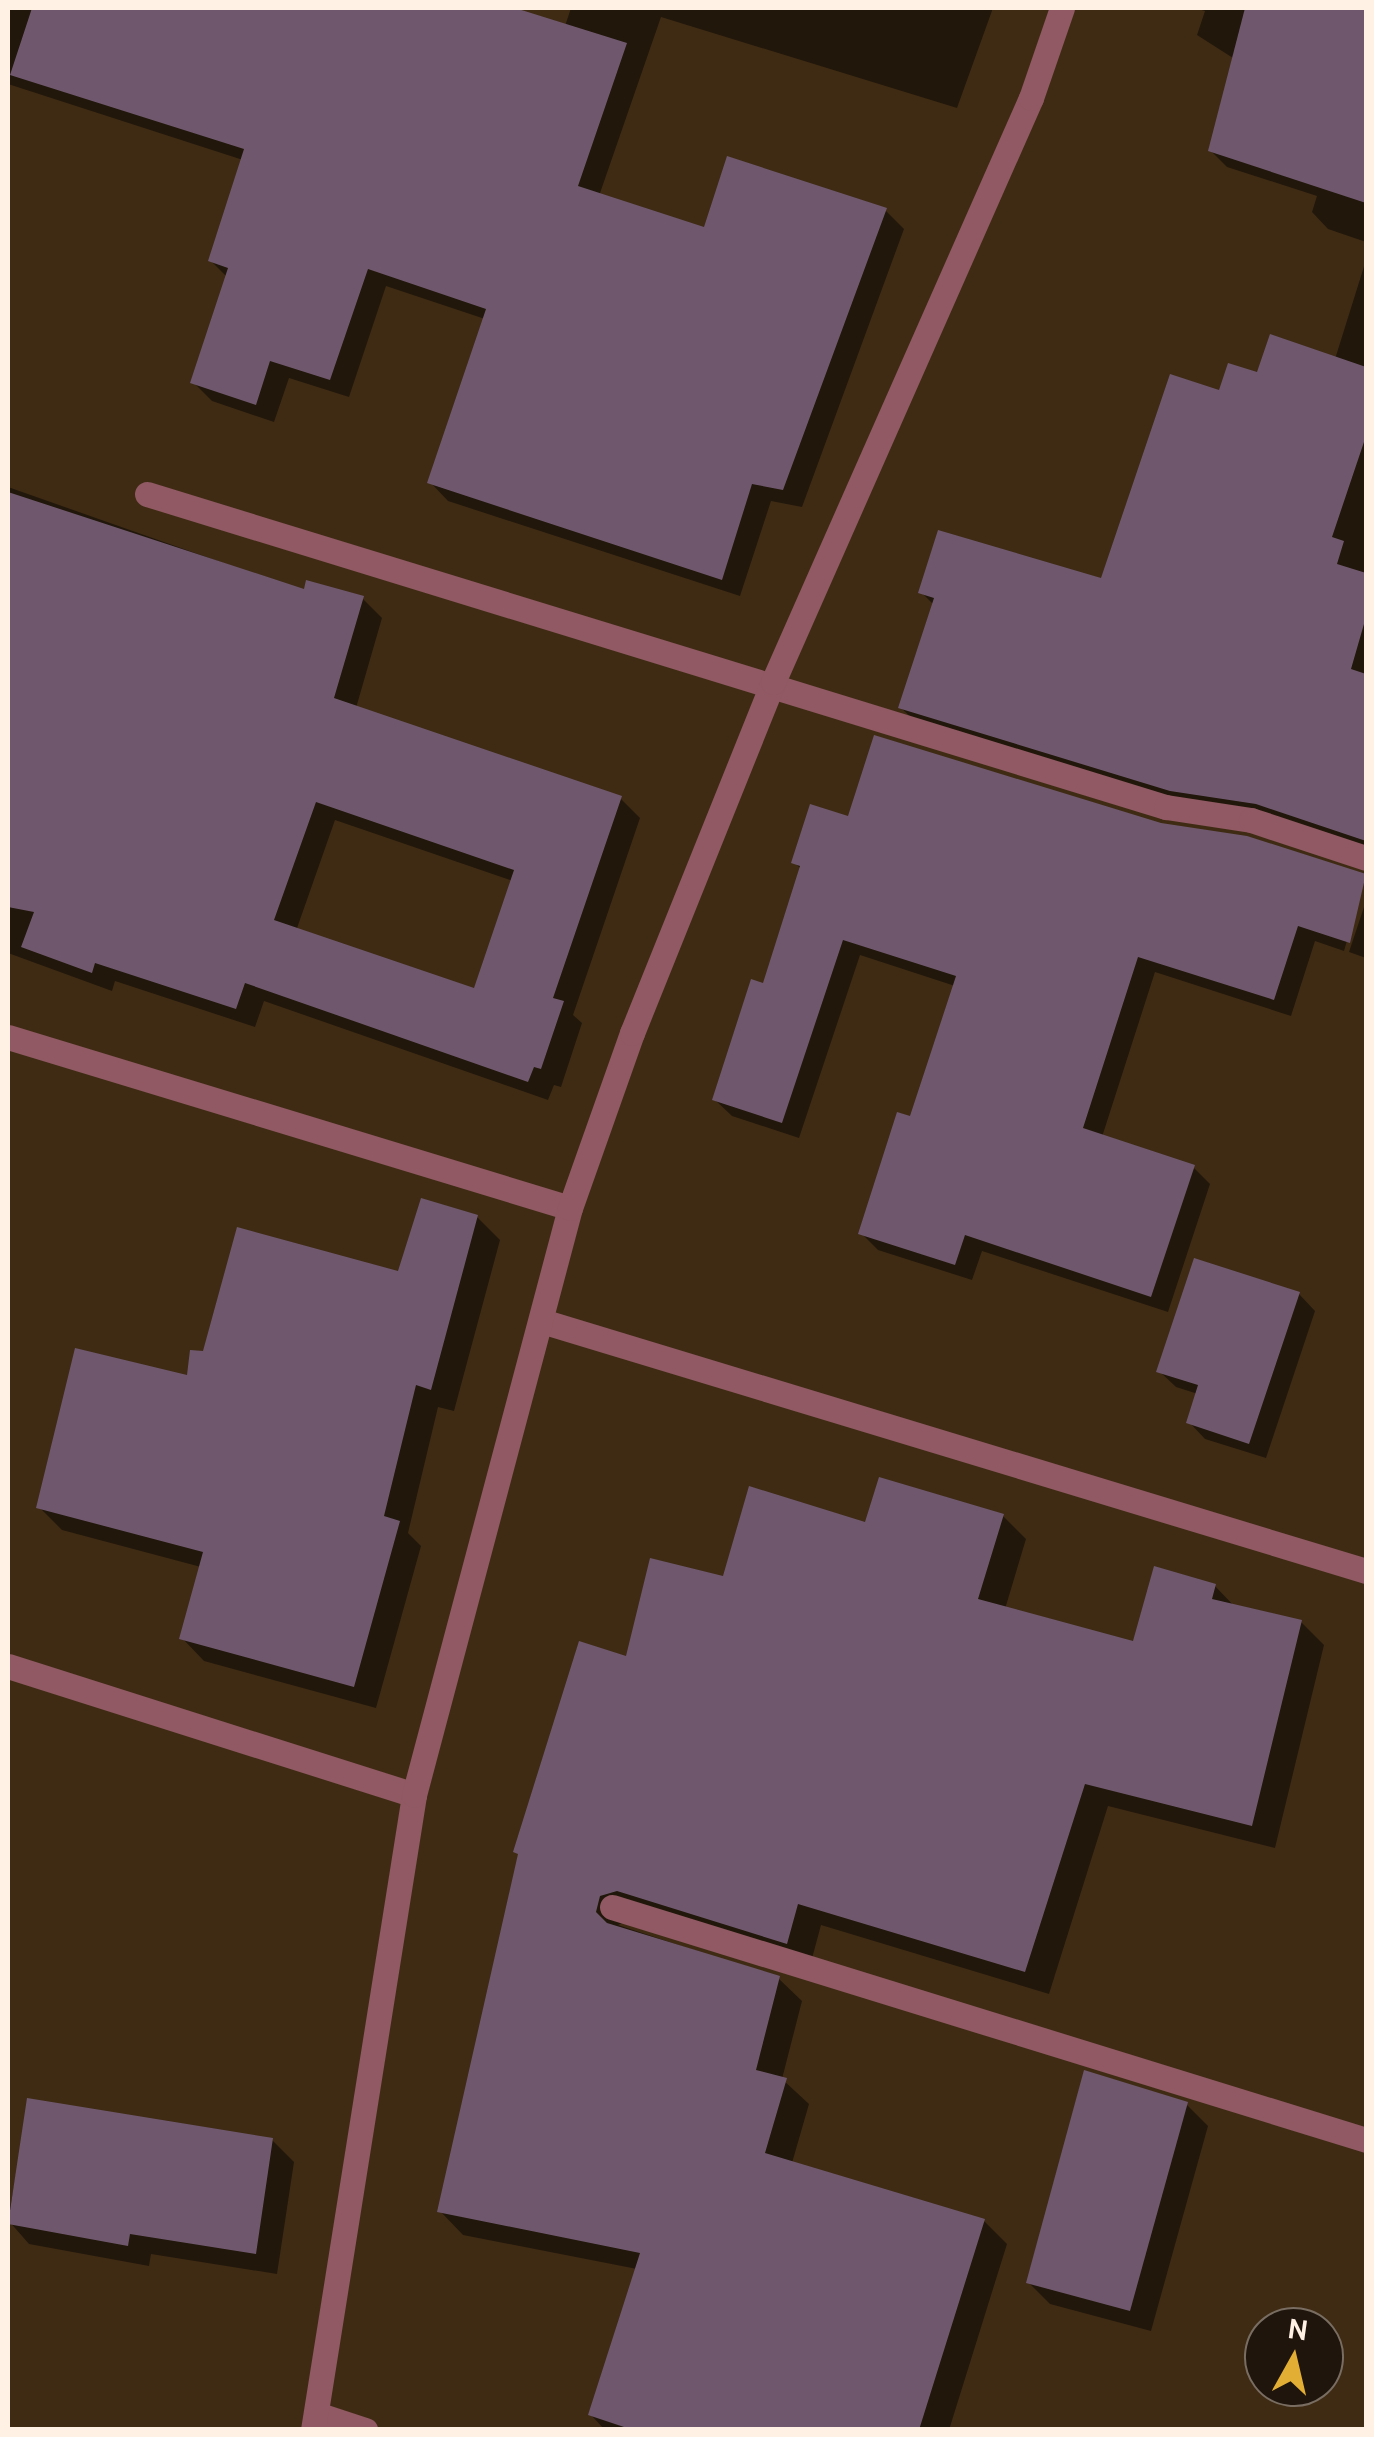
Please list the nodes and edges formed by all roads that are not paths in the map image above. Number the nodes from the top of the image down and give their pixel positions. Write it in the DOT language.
graph roads {
  1 [pos="1062,8"];
  2 [pos="147,494"];
  3 [pos="773,682"];
  4 [pos="1366,858"];
  5 [pos="8,1037"];
  6 [pos="570,1208"];
  7 [pos="545,1322"];
  8 [pos="1366,1571"];
  9 [pos="8,1666"];
  10 [pos="414,1795"];
  11 [pos="612,1907"];
  12 [pos="1366,2140"];
  13 [pos="315,2422"];
  14 [pos="365,2430"];
  1 -- 3 [label="street"];
  2 -- 3 [label="street"];
  3 -- 4 [label="street"];
  3 -- 6 [label="street"];
  5 -- 6 [label="street"];
  6 -- 7 [label="street"];
  7 -- 8 [label="street"];
  7 -- 10 [label="street"];
  9 -- 10 [label="street"];
  10 -- 13 [label="street"];
  11 -- 12 [label="street"];
  13 -- 14 [label="street"];
}
